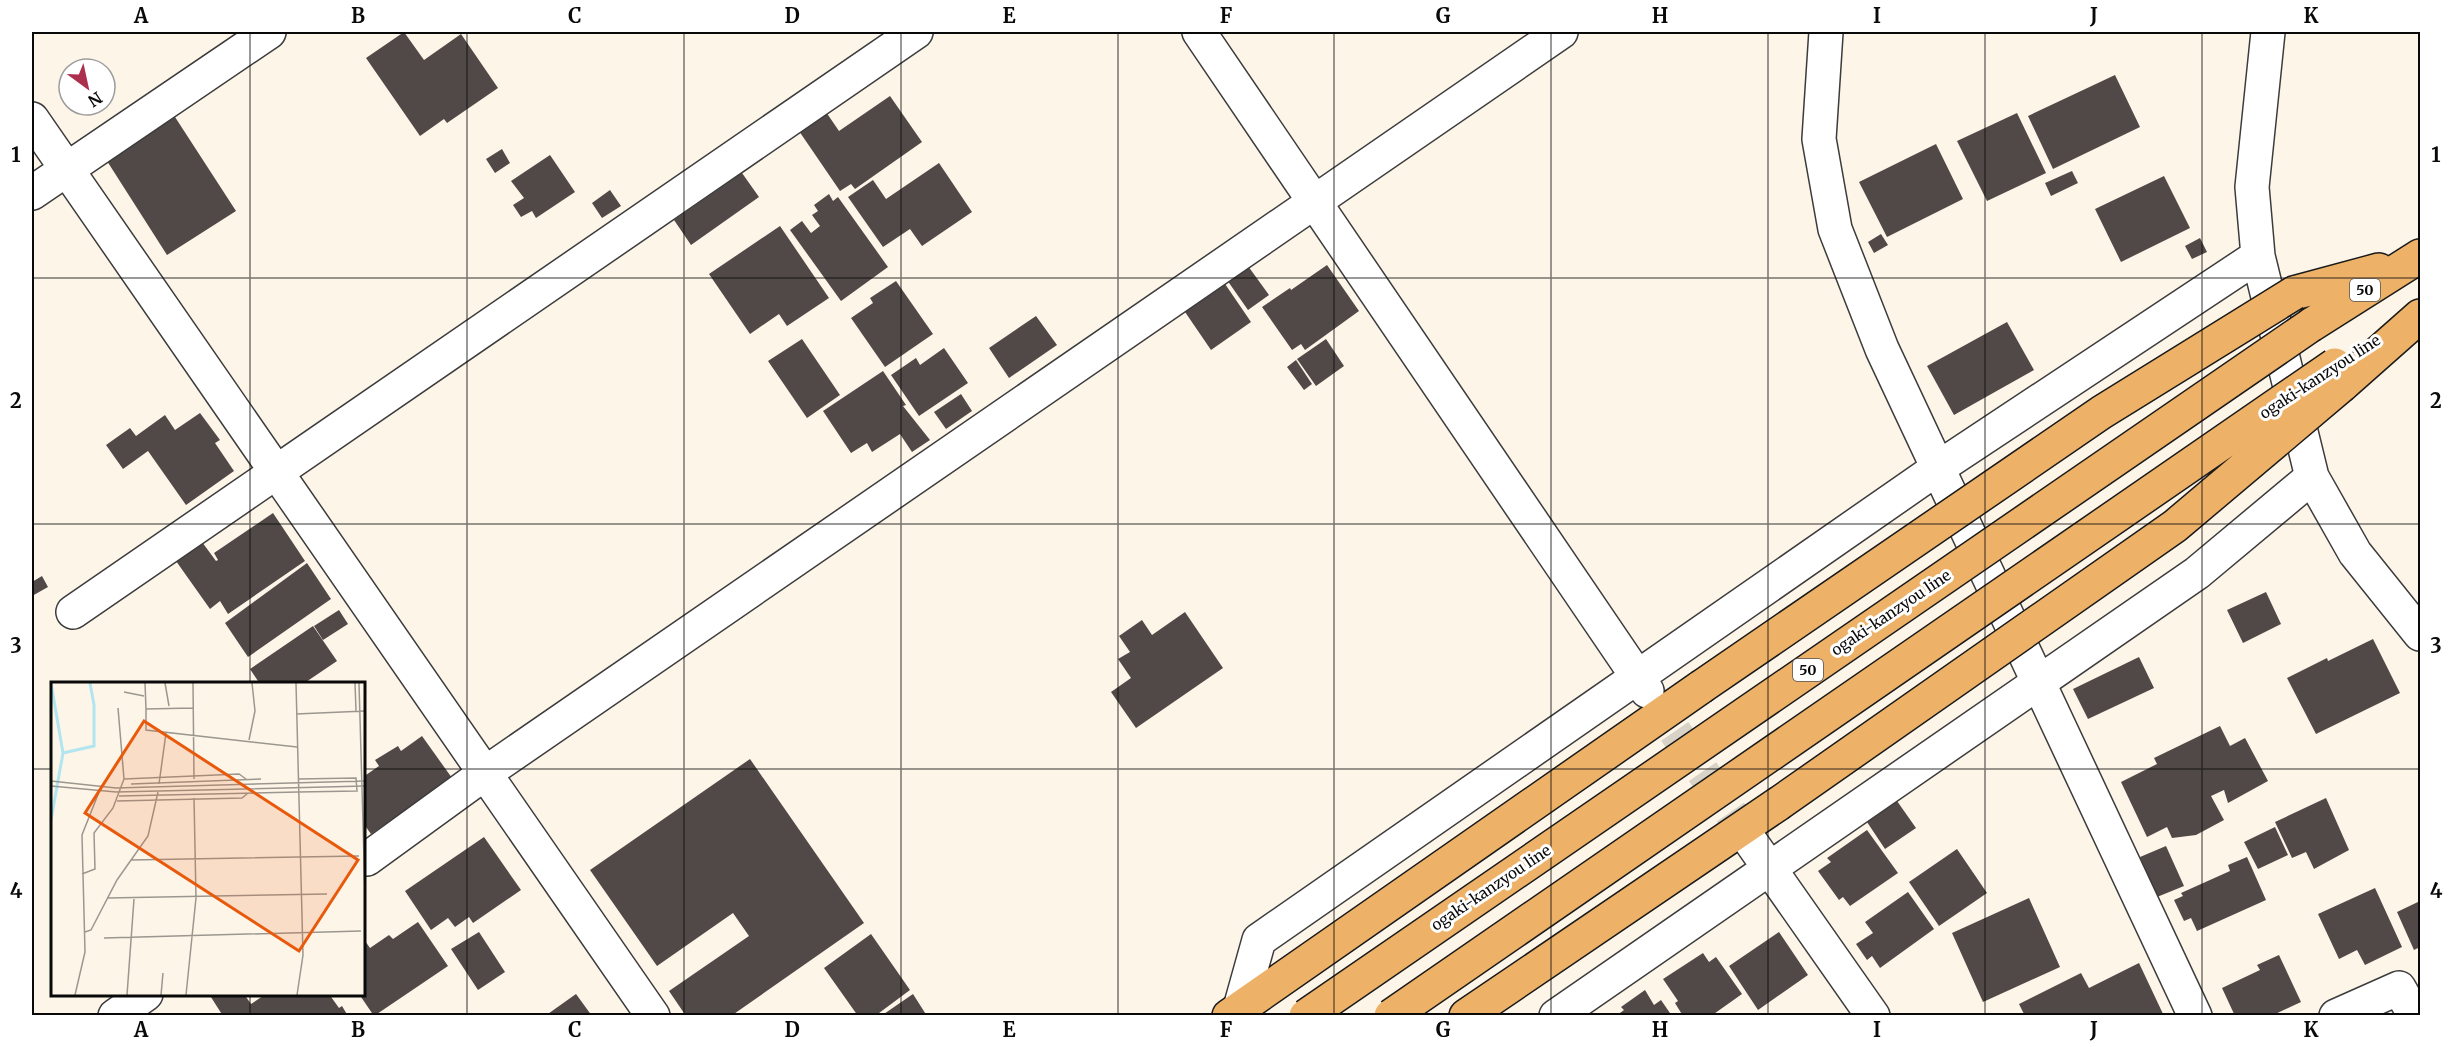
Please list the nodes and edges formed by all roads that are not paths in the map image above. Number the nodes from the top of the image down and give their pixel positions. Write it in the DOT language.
graph roads {
  1 [pos="269,32"];
  2 [pos="916,32"];
  3 [pos="1199,32"];
  4 [pos="1561,32"];
  5 [pos="1826,32"];
  6 [pos="2268,32"];
  7 [pos="32,119"];
  8 [pos="65,169"];
  9 [pos="32,193"];
  10 [pos="1313,201"];
  11 [pos="2258,256"];
  12 [pos="2415,259"];
  13 [pos="2421,315"];
  14 [pos="2339,375"];
  15 [pos="1938,468"];
  16 [pos="277,473"];
  17 [pos="2312,477"];
  18 [pos="73,612"];
  19 [pos="2421,634"];
  20 [pos="2039,682"];
  21 [pos="1642,683"];
  22 [pos="484,774"];
  23 [pos="1751,842"];
  24 [pos="364,859"];
  25 [pos="1770,868"];
  26 [pos="143,996"];
  27 [pos="1235,1012"];
  28 [pos="115,1016"];
  29 [pos="653,1016"];
  30 [pos="1306,1016"];
  31 [pos="1391,1016"];
  32 [pos="1466,1016"];
  33 [pos="1556,1016"];
  34 [pos="1873,1016"];
  35 [pos="2195,1016"];
  36 [pos="2336,1016"];
  37 [pos="2415,1016"];
  1 -- 8 [label="street"];
  2 -- 16 [label="street"];
  3 -- 10 [label="street"];
  4 -- 10 [label="street"];
  5 -- 15 [label="street"];
  6 -- 11 [label="street"];
  7 -- 8 [label="street"];
  8 -- 9 [label="street"];
  8 -- 16 [label="street"];
  10 -- 21 [label="street"];
  10 -- 22 [label="street"];
  11 -- 15 [label="street"];
  11 -- 17 [label="street"];
  12 -- 27 [label="main road, 50, bridge"];
  12 -- 30 [label="main road, ogaki-kanzyou line / 50, bridge"];
  13 -- 14 [label="main road"];
  14 -- 31 [label="main road, ogaki-kanzyou line, bridge"];
  14 -- 32 [label="main road, bridge"];
  15 -- 20 [label="street"];
  15 -- 21 [label="street"];
  16 -- 18 [label="street"];
  16 -- 22 [label="street"];
  17 -- 19 [label="street"];
  17 -- 20 [label="street"];
  20 -- 25 [label="street"];
  20 -- 35 [label="street"];
  21 -- 27 [label="street"];
  22 -- 24 [label="street"];
  22 -- 29 [label="street"];
  23 -- 25 [label="street"];
  25 -- 33 [label="street"];
  25 -- 34 [label="street"];
  26 -- 28 [label="street"];
  36 -- 37 [label="street"];
}
